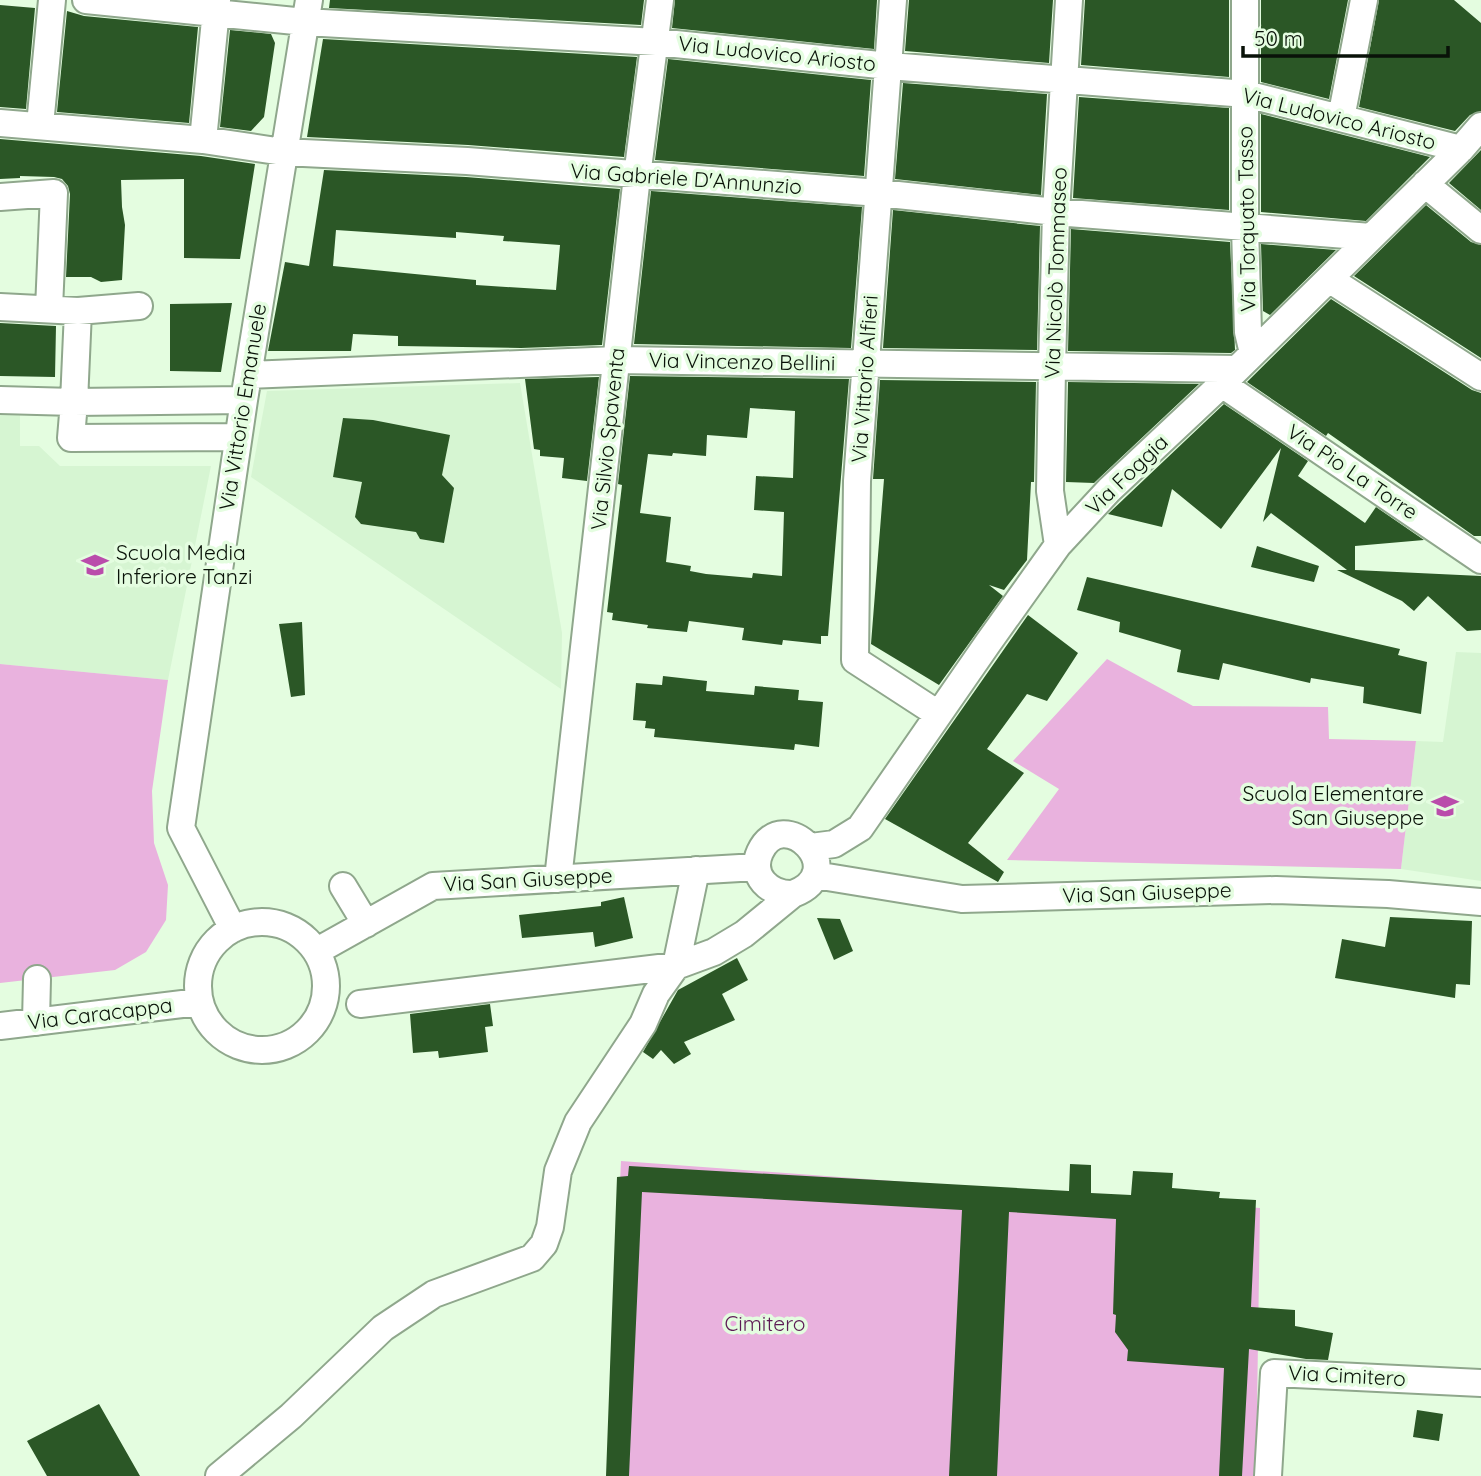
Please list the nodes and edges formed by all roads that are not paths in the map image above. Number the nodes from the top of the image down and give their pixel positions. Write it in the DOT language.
graph roads {
  1 [pos="52,0"];
  2 [pos="86,0"];
  3 [pos="660,0"];
  4 [pos="893,0"];
  5 [pos="1069,0"];
  6 [pos="1245,0"];
  7 [pos="1364,0"];
  8 [pos="216,6"];
  9 [pos="307,11"];
  10 [pos="656,42"];
  11 [pos="889,66"];
  12 [pos="1065,79"];
  13 [pos="1246,94"];
  14 [pos="1341,118"];
  15 [pos="0,123"];
  16 [pos="40,125"];
  17 [pos="1481,126"];
  18 [pos="203,140"];
  19 [pos="1461,149"];
  20 [pos="283,152"];
  21 [pos="637,176"];
  22 [pos="1425,184"];
  23 [pos="879,193"];
  24 [pos="0,197"];
  25 [pos="1056,212"];
  26 [pos="1245,227"];
  27 [pos="1481,230"];
  28 [pos="1371,237"];
  29 [pos="1329,279"];
  30 [pos="139,306"];
  31 [pos="0,307"];
  32 [pos="49,309"];
  33 [pos="78,311"];
  34 [pos="617,360"];
  35 [pos="866,363"];
  36 [pos="1052,368"];
  37 [pos="1238,369"];
  38 [pos="1481,377"];
  39 [pos="246,387"];
  40 [pos="0,400"];
  41 [pos="74,402"];
  42 [pos="238,438"];
  43 [pos="1058,545"];
  44 [pos="1481,560"];
  45 [pos="938,714"];
  46 [pos="811,847"];
  47 [pos="757,867"];
  48 [pos="696,870"];
  49 [pos="815,875"];
  50 [pos="558,879"];
  51 [pos="343,886"];
  52 [pos="793,894"];
  53 [pos="1481,902"];
  54 [pos="366,924"];
  55 [pos="233,929"];
  56 [pos="317,951"];
  57 [pos="676,966"];
  58 [pos="37,979"];
  59 [pos="199,1002"];
  60 [pos="359,1004"];
  61 [pos="36,1022"];
  62 [pos="0,1026"];
  63 [pos="1481,1383"];
  64 [pos="219,1476"];
  65 [pos="1268,1476"];
  1 -- 16 [label="street"];
  2 -- 8 [label="street, Via Ludovico Ariosto"];
  3 -- 10 [label="street, Via Silvio Spaventa"];
  4 -- 11 [label="street, Via Vittorio Alfieri"];
  5 -- 12 [label="street, Via Nicolò Tommaseo"];
  6 -- 13 [label="street, Via Torquato Tasso"];
  7 -- 14 [label="street"];
  8 -- 9 [label="street, Via Ludovico Ariosto"];
  8 -- 18 [label="street"];
  9 -- 10 [label="street, Via Ludovico Ariosto"];
  9 -- 20 [label="street, Via Vittorio Emanuele"];
  10 -- 11 [label="street, Via Ludovico Ariosto"];
  10 -- 21 [label="street, Via Silvio Spaventa"];
  11 -- 12 [label="street, Via Ludovico Ariosto"];
  11 -- 23 [label="street, Via Vittorio Alfieri"];
  12 -- 13 [label="street, Via Ludovico Ariosto"];
  12 -- 25 [label="street, Via Nicolò Tommaseo"];
  13 -- 14 [label="street, Via Ludovico Ariosto"];
  13 -- 26 [label="street, Via Torquato Tasso"];
  14 -- 19 [label="street, Via Ludovico Ariosto"];
  15 -- 16 [label="street, Via Gabriele D'Annunzio"];
  16 -- 18 [label="street, Via Gabriele D'Annunzio"];
  17 -- 19 [label="street, Via Foggia"];
  18 -- 20 [label="street, Via Gabriele D'Annunzio"];
  19 -- 22 [label="street, Via Foggia"];
  20 -- 21 [label="street, Via Gabriele D'Annunzio"];
  20 -- 39 [label="street, Via Vittorio Emanuele"];
  21 -- 23 [label="street, Via Gabriele D'Annunzio"];
  21 -- 34 [label="street, Via Silvio Spaventa"];
  22 -- 27 [label="street"];
  22 -- 28 [label="street, Via Foggia"];
  23 -- 25 [label="street, Via Gabriele D'Annunzio"];
  23 -- 35 [label="street, Via Vittorio Alfieri"];
  24 -- 32 [label="street"];
  25 -- 26 [label="street, Via Gabriele D'Annunzio"];
  25 -- 36 [label="street, Via Nicolò Tommaseo"];
  26 -- 28 [label="street, Via Gabriele D'Annunzio"];
  26 -- 37 [label="street, Via Torquato Tasso"];
  28 -- 29 [label="street, Via Foggia"];
  29 -- 37 [label="street, Via Foggia"];
  29 -- 38 [label="street"];
  30 -- 33 [label="street"];
  31 -- 32 [label="street"];
  32 -- 33 [label="street"];
  33 -- 41 [label="street"];
  34 -- 35 [label="street, Via Vincenzo Bellini"];
  34 -- 39 [label="street, Via Vincenzo Bellini"];
  34 -- 50 [label="street, Via Silvio Spaventa"];
  35 -- 36 [label="street, Via Vincenzo Bellini"];
  35 -- 45 [label="street, Via Vittorio Alfieri"];
  36 -- 37 [label="street, Via Vincenzo Bellini"];
  36 -- 43 [label="street, Via Nicolò Tommaseo"];
  37 -- 43 [label="street, Via Foggia"];
  37 -- 44 [label="street, Via Pio La Torre"];
  39 -- 41 [label="street, Via Vincenzo Bellini"];
  39 -- 42 [label="street, Via Vittorio Emanuele"];
  40 -- 41 [label="street, Via Vincenzo Bellini"];
  41 -- 42 [label="street"];
  42 -- 55 [label="street, Via Vittorio Emanuele"];
  43 -- 45 [label="street, Via Foggia"];
  45 -- 46 [label="street, Via Foggia"];
  46 -- 47 [label="street"];
  46 -- 49 [label="street"];
  47 -- 48 [label="street, Via San Giuseppe"];
  47 -- 52 [label="street"];
  48 -- 50 [label="street, Via San Giuseppe"];
  48 -- 57 [label="street"];
  49 -- 52 [label="street"];
  49 -- 53 [label="street, Via San Giuseppe"];
  50 -- 54 [label="street, Via San Giuseppe"];
  51 -- 54 [label="street"];
  52 -- 57 [label="street"];
  54 -- 56 [label="street, Via San Giuseppe"];
  55 -- 56 [label="street"];
  55 -- 59 [label="street"];
  56 -- 59 [label="street"];
  57 -- 60 [label="street"];
  57 -- 64 [label="street"];
  58 -- 61 [label="street"];
  59 -- 61 [label="street, Via Caracappa"];
  61 -- 62 [label="street, Via Caracappa"];
  63 -- 65 [label="street, Via Cimitero"];
}
